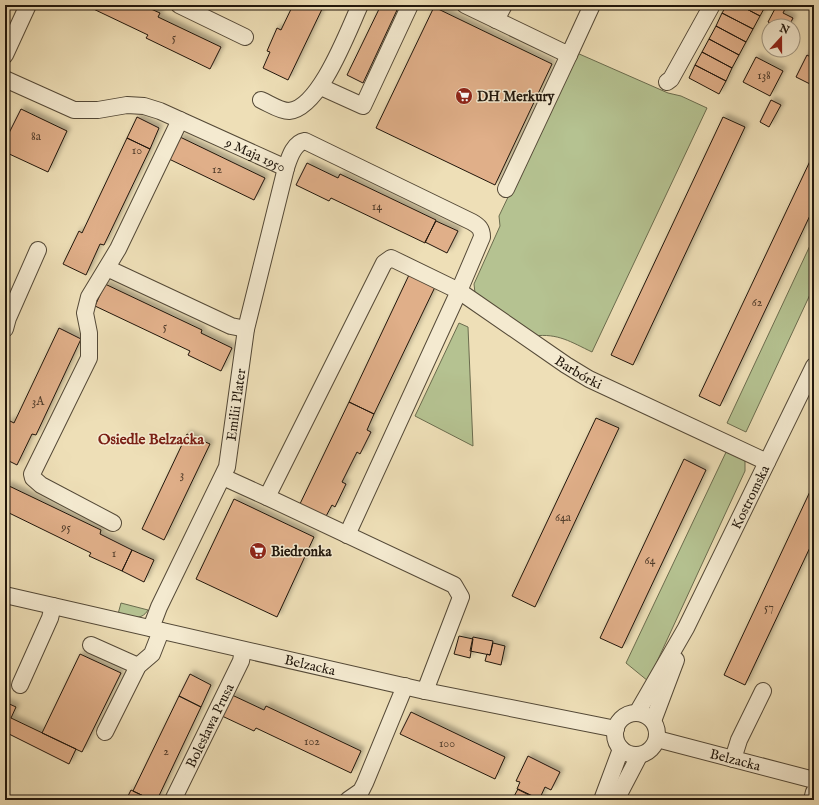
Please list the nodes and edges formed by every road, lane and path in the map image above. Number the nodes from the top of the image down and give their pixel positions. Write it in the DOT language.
graph roads {
  1 [pos="28,5"];
  2 [pos="179,5"];
  3 [pos="360,5"];
  4 [pos="410,5"];
  5 [pos="466,5"];
  6 [pos="504,5"];
  7 [pos="592,5"];
  8 [pos="712,5"];
  9 [pos="496,20"];
  10 [pos="244,37"];
  11 [pos="5,55"];
  12 [pos="568,55"];
  13 [pos="5,79"];
  14 [pos="667,82"];
  15 [pos="321,86"];
  16 [pos="261,100"];
  17 [pos="180,120"];
  18 [pos="286,168"];
  19 [pos="506,189"];
  20 [pos="38,250"];
  21 [pos="107,268"];
  22 [pos="459,292"];
  23 [pos="5,329"];
  24 [pos="246,329"];
  25 [pos="814,366"];
  26 [pos="767,462"];
  27 [pos="222,477"];
  28 [pos="267,497"];
  29 [pos="113,523"];
  30 [pos="347,535"];
  31 [pos="5,595"];
  32 [pos="53,606"];
  33 [pos="686,628"];
  34 [pos="156,630"];
  35 [pos="91,645"];
  36 [pos="244,650"];
  37 [pos="138,666"];
  38 [pos="20,685"];
  39 [pos="405,686"];
  40 [pos="425,691"];
  41 [pos="763,691"];
  42 [pos="637,713"];
  43 [pos="653,721"];
  44 [pos="616,729"];
  45 [pos="105,732"];
  46 [pos="657,739"];
  47 [pos="621,749"];
  48 [pos="639,756"];
  49 [pos="733,759"];
  50 [pos="814,780"];
  51 [pos="814,792"];
  52 [pos="173,800"];
  53 [pos="348,800"];
  54 [pos="602,800"];
  55 [pos="616,800"];
  56 [pos="812,800"];
  1 -- 11 [label="street"];
  2 -- 10 [label="street"];
  3 -- 15 [label="street"];
  4 -- 15 [label="street"];
  5 -- 9 [label="street"];
  6 -- 9 [label="street"];
  7 -- 12 [label="street"];
  8 -- 14 [label="street"];
  9 -- 12 [label="street"];
  12 -- 19 [label="street"];
  13 -- 17 [label="street, 9 Maja 1950"];
  15 -- 16 [label="street"];
  17 -- 18 [label="street, 9 Maja 1950"];
  17 -- 21 [label="street"];
  18 -- 22 [label="street, 9 Maja 1950"];
  18 -- 24 [label="street, Emilii Plater"];
  20 -- 23 [label="street"];
  21 -- 24 [label="street"];
  21 -- 29 [label="street"];
  22 -- 26 [label="street, Barbórki"];
  22 -- 28 [label="street, Barbórki"];
  22 -- 30 [label="street"];
  24 -- 27 [label="street, Emilii Plater"];
  25 -- 26 [label="street, Kostromska"];
  26 -- 33 [label="street, Kostromska"];
  27 -- 28 [label="street"];
  27 -- 34 [label="street, Emilii Plater"];
  28 -- 30 [label="street"];
  30 -- 40 [label="street"];
  31 -- 32 [label="street, Belzacka"];
  32 -- 34 [label="street, Belzacka"];
  32 -- 38 [label="street"];
  33 -- 42 [label="street, Kostromska"];
  33 -- 43 [label="street, Kostromska"];
  34 -- 36 [label="street, Belzacka"];
  34 -- 37 [label="street, Emilii Plater"];
  35 -- 37 [label="street"];
  36 -- 39 [label="street, Belzacka"];
  36 -- 52 [label="street, Bolesława Prusa"];
  37 -- 45 [label="street"];
  39 -- 40 [label="street, Belzacka"];
  39 -- 53 [label="street"];
  40 -- 44 [label="street, Belzacka"];
  41 -- 49 [label="street"];
  42 -- 43 [label="street"];
  42 -- 44 [label="street"];
  43 -- 46 [label="street"];
  44 -- 47 [label="street"];
  46 -- 48 [label="street"];
  46 -- 49 [label="street, Belzacka"];
  47 -- 48 [label="street"];
  47 -- 54 [label="street"];
  48 -- 55 [label="street"];
  49 -- 50 [label="street, Belzacka"];
  51 -- 56 [label="street"];
}
